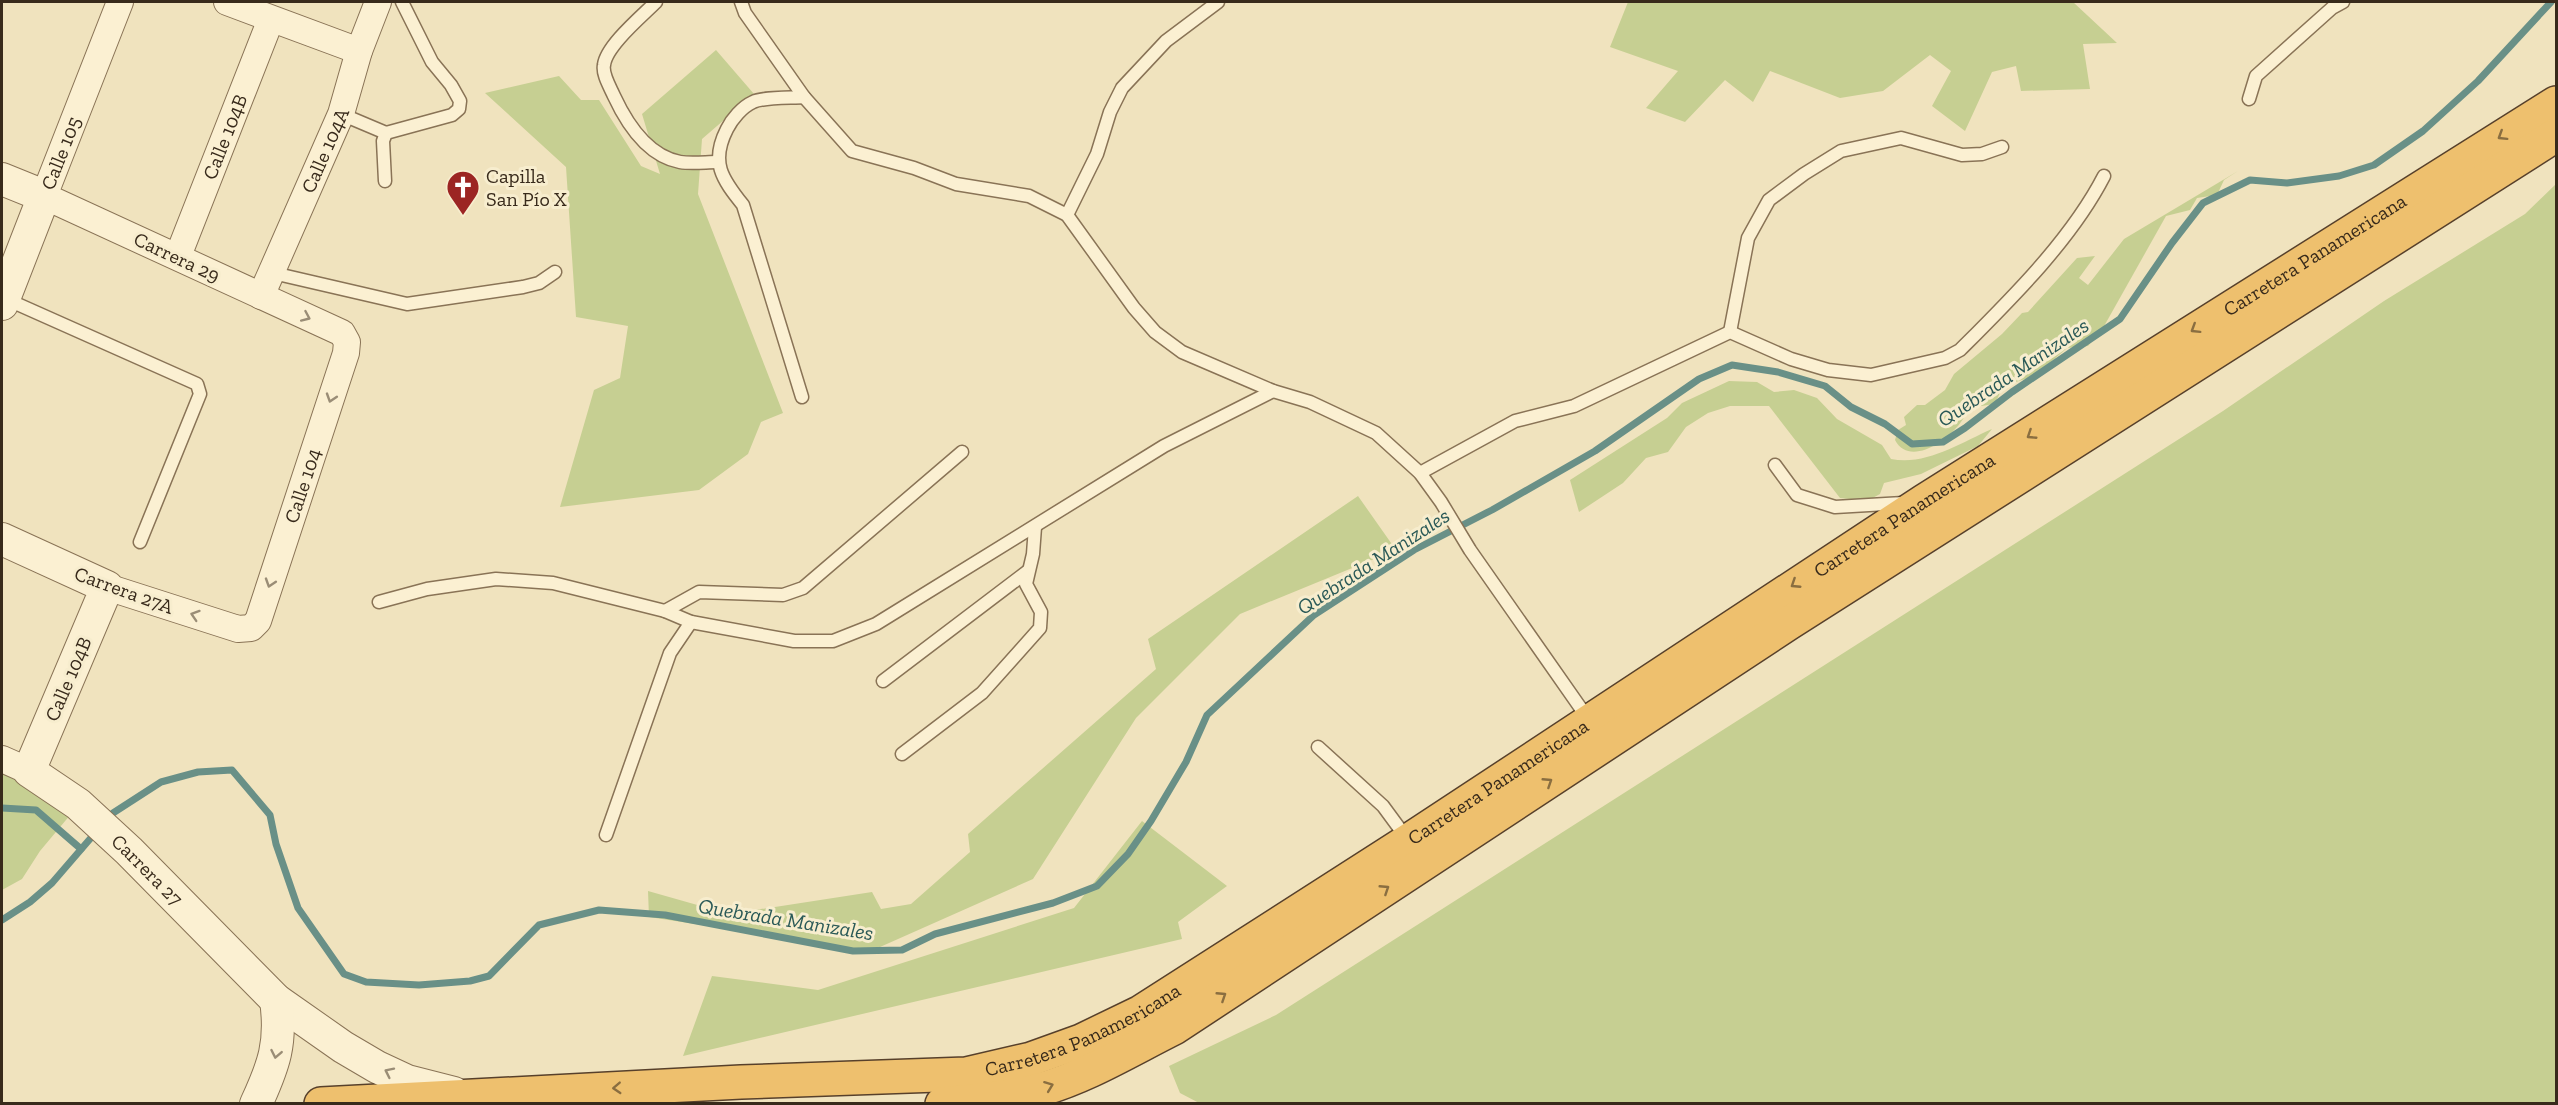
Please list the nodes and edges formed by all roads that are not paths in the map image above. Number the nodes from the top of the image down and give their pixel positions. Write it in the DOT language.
graph roads {
  1 [pos="120,2"];
  2 [pos="227,2"];
  3 [pos="378,2"];
  4 [pos="402,2"];
  5 [pos="656,2"];
  6 [pos="741,2"];
  7 [pos="1218,2"];
  8 [pos="2343,2"];
  9 [pos="271,19"];
  10 [pos="359,51"];
  11 [pos="804,97"];
  12 [pos="2249,99"];
  13 [pos="2556,103"];
  14 [pos="341,114"];
  15 [pos="386,134"];
  16 [pos="2556,135"];
  17 [pos="2002,147"];
  18 [pos="717,162"];
  19 [pos="2104,176"];
  20 [pos="2,179"];
  21 [pos="385,181"];
  22 [pos="44,196"];
  23 [pos="1067,215"];
  24 [pos="178,256"];
  25 [pos="555,272"];
  26 [pos="273,273"];
  27 [pos="261,296"];
  28 [pos="3,301"];
  29 [pos="1730,332"];
  30 [pos="347,342"];
  31 [pos="1273,391"];
  32 [pos="802,397"];
  33 [pos="962,452"];
  34 [pos="1775,465"];
  35 [pos="1420,473"];
  36 [pos="1923,501"];
  37 [pos="1035,527"];
  38 [pos="140,542"];
  39 [pos="3,545"];
  40 [pos="1028,570"];
  41 [pos="107,587"];
  42 [pos="379,602"];
  43 [pos="665,611"];
  44 [pos="691,622"];
  45 [pos="251,628"];
  46 [pos="883,681"];
  47 [pos="1589,721"];
  48 [pos="1318,747"];
  49 [pos="902,754"];
  50 [pos="15,765"];
  51 [pos="606,835"];
  52 [pos="1408,841"];
  53 [pos="276,1000"];
  54 [pos="465,1096"];
  55 [pos="256,1104"];
  56 [pos="321,1104"];
  57 [pos="942,1104"];
  1 -- 22 [label="street, Calle 105"];
  2 -- 9 [label="street"];
  3 -- 10 [label="street, Calle 104A"];
  4 -- 15 [label="lane"];
  5 -- 18 [label="lane"];
  6 -- 11 [label="lane"];
  7 -- 23 [label="lane"];
  8 -- 12 [label="lane"];
  9 -- 10 [label="street"];
  9 -- 24 [label="street, Calle 104B"];
  10 -- 14 [label="street, Calle 104A"];
  11 -- 18 [label="lane"];
  11 -- 23 [label="lane"];
  13 -- 36 [label="highway, Carretera Panamericana, one-way"];
  14 -- 15 [label="lane"];
  14 -- 26 [label="street, Calle 104A"];
  15 -- 21 [label="lane"];
  57 -- 16 [label="highway, Carretera Panamericana, one-way"];
  17 -- 29 [label="lane"];
  18 -- 32 [label="lane"];
  19 -- 29 [label="lane"];
  20 -- 22 [label="street, Carrera 29"];
  22 -- 24 [label="street, Carrera 29"];
  22 -- 28 [label="street, Calle 105"];
  23 -- 31 [label="lane"];
  24 -- 27 [label="street, Carrera 29"];
  25 -- 26 [label="lane"];
  26 -- 27 [label="street, Calle 104A"];
  27 -- 30 [label="street, Carrera 29, one-way"];
  28 -- 38 [label="lane"];
  29 -- 35 [label="lane"];
  30 -- 45 [label="street, Calle 104, one-way"];
  31 -- 35 [label="lane"];
  31 -- 37 [label="lane"];
  33 -- 43 [label="lane"];
  34 -- 36 [label="lane"];
  35 -- 47 [label="lane"];
  36 -- 47 [label="highway, Carretera Panamericana, one-way"];
  37 -- 40 [label="lane"];
  37 -- 44 [label="lane"];
  39 -- 41 [label="street, Carrera 27A"];
  40 -- 46 [label="lane"];
  40 -- 49 [label="lane"];
  45 -- 41 [label="street, Carrera 27A, one-way"];
  41 -- 50 [label="street, Calle 104B"];
  42 -- 43 [label="lane"];
  43 -- 44 [label="lane"];
  44 -- 51 [label="lane"];
  47 -- 52 [label="highway, Carretera Panamericana"];
  48 -- 52 [label="lane"];
  50 -- 53 [label="street, Carrera 27"];
  52 -- 54 [label="highway, Carretera Panamericana, one-way"];
  54 -- 53 [label="street, Carrera 27, one-way"];
  53 -- 55 [label="street, one-way"];
  54 -- 56 [label="highway, Carretera Panamericana"];
}
